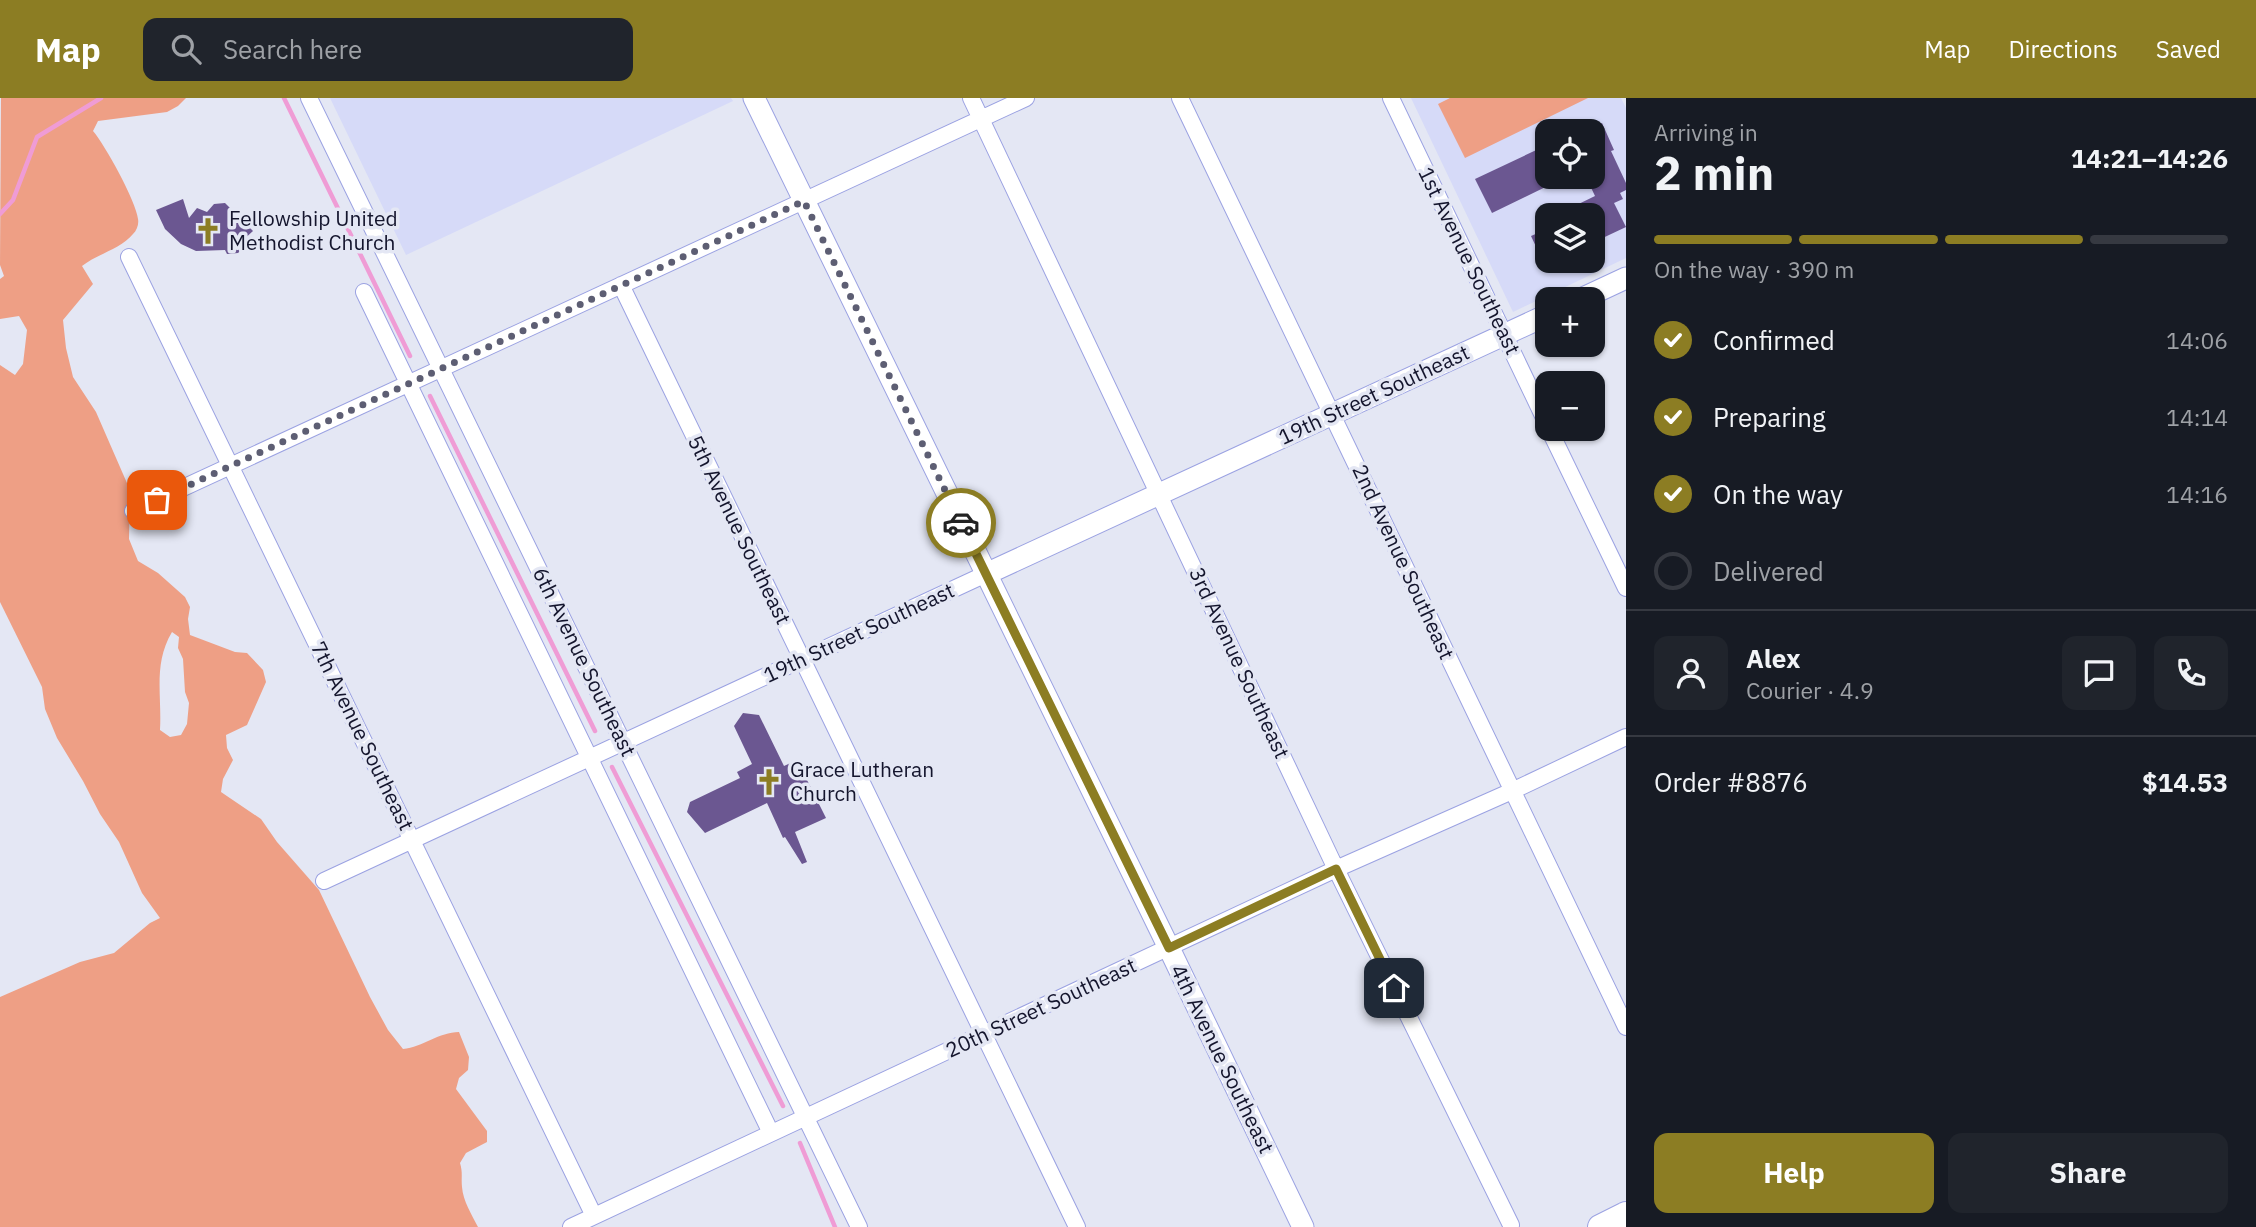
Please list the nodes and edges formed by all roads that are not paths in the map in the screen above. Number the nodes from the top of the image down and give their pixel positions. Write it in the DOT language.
graph roads {
  1 [pos="309,98"];
  2 [pos="754,98"];
  3 [pos="971,98"];
  4 [pos="1026,98"];
  5 [pos="1180,98"];
  6 [pos="1391,98"];
  7 [pos="981,119"];
  8 [pos="804,201"];
  9 [pos="129,257"];
  10 [pos="1626,278"];
  11 [pos="621,285"];
  12 [pos="1605,288"];
  13 [pos="364,292"];
  14 [pos="1535,321"];
  15 [pos="1504,335"];
  16 [pos="440,368"];
  17 [pos="408,383"];
  18 [pos="1535,399"];
  19 [pos="1332,414"];
  20 [pos="1555,441"];
  21 [pos="230,465"];
  22 [pos="1160,493"];
  23 [pos="133,511"];
  24 [pos="986,574"];
  25 [pos="1626,588"];
  26 [pos="801,660"];
  27 [pos="1626,737"];
  28 [pos="624,743"];
  29 [pos="589,759"];
  30 [pos="1512,791"];
  31 [pos="413,841"];
  32 [pos="1336,869"];
  33 [pos="324,881"];
  34 [pos="1169,948"];
  35 [pos="1626,1027"];
  36 [pos="984,1034"];
  37 [pos="806,1117"];
  38 [pos="771,1133"];
  39 [pos="1626,1214"];
  40 [pos="594,1216"];
  41 [pos="1626,1221"];
  42 [pos="1511,1225"];
  43 [pos="570,1227"];
  44 [pos="859,1227"];
  45 [pos="1077,1227"];
  46 [pos="1303,1227"];
  47 [pos="1601,1227"];
  48 [pos="1612,1227"];
  1 -- 16 [label="street, 6th Avenue Southeast"];
  2 -- 8 [label="street, 4th Avenue Southeast"];
  3 -- 7 [label="street, 3rd Avenue Southeast"];
  4 -- 7 [label="street"];
  5 -- 19 [label="street, 2nd Avenue Southeast"];
  6 -- 15 [label="street, 1st Avenue Southeast"];
  7 -- 8 [label="street"];
  7 -- 22 [label="street, 3rd Avenue Southeast"];
  8 -- 11 [label="street"];
  8 -- 24 [label="street, 4th Avenue Southeast"];
  9 -- 21 [label="street, 7th Avenue Southeast"];
  10 -- 12 [label="street"];
  11 -- 16 [label="street"];
  11 -- 26 [label="street, 5th Avenue Southeast"];
  13 -- 17 [label="street, 6th Avenue Southeast"];
  14 -- 15 [label="street, 19th Street Southeast"];
  15 -- 18 [label="street, 1st Avenue Southeast"];
  15 -- 19 [label="street, 19th Street Southeast"];
  16 -- 17 [label="street"];
  16 -- 28 [label="street, 6th Avenue Southeast"];
  17 -- 21 [label="street"];
  17 -- 29 [label="street, 6th Avenue Southeast"];
  19 -- 22 [label="street, 19th Street Southeast"];
  19 -- 30 [label="street, 2nd Avenue Southeast"];
  20 -- 25 [label="street"];
  21 -- 23 [label="street"];
  21 -- 31 [label="street, 7th Avenue Southeast"];
  22 -- 24 [label="street, 19th Street Southeast"];
  22 -- 32 [label="street, 3rd Avenue Southeast"];
  24 -- 26 [label="street, 19th Street Southeast"];
  24 -- 34 [label="street, 4th Avenue Southeast"];
  26 -- 28 [label="street, 19th Street Southeast"];
  26 -- 36 [label="street, 5th Avenue Southeast"];
  27 -- 30 [label="street, 20th Street Southeast"];
  28 -- 29 [label="street, 19th Street Southeast"];
  28 -- 37 [label="street, 6th Avenue Southeast"];
  29 -- 31 [label="street, 19th Street Southeast"];
  29 -- 38 [label="street, 6th Avenue Southeast"];
  30 -- 32 [label="street, 20th Street Southeast"];
  30 -- 35 [label="street, 2nd Avenue Southeast"];
  31 -- 33 [label="street, 19th Street Southeast"];
  31 -- 40 [label="street, 7th Avenue Southeast"];
  32 -- 34 [label="street, 20th Street Southeast"];
  32 -- 42 [label="street, 3rd Avenue Southeast"];
  34 -- 36 [label="street, 20th Street Southeast"];
  34 -- 46 [label="street, 4th Avenue Southeast"];
  36 -- 37 [label="street, 20th Street Southeast"];
  36 -- 45 [label="street, 5th Avenue Southeast"];
  37 -- 38 [label="street, 20th Street Southeast"];
  37 -- 44 [label="street, 6th Avenue Southeast"];
  38 -- 40 [label="street, 20th Street Southeast"];
  39 -- 47 [label="main road"];
  40 -- 43 [label="street, 20th Street Southeast"];
  41 -- 48 [label="main road"];
}
